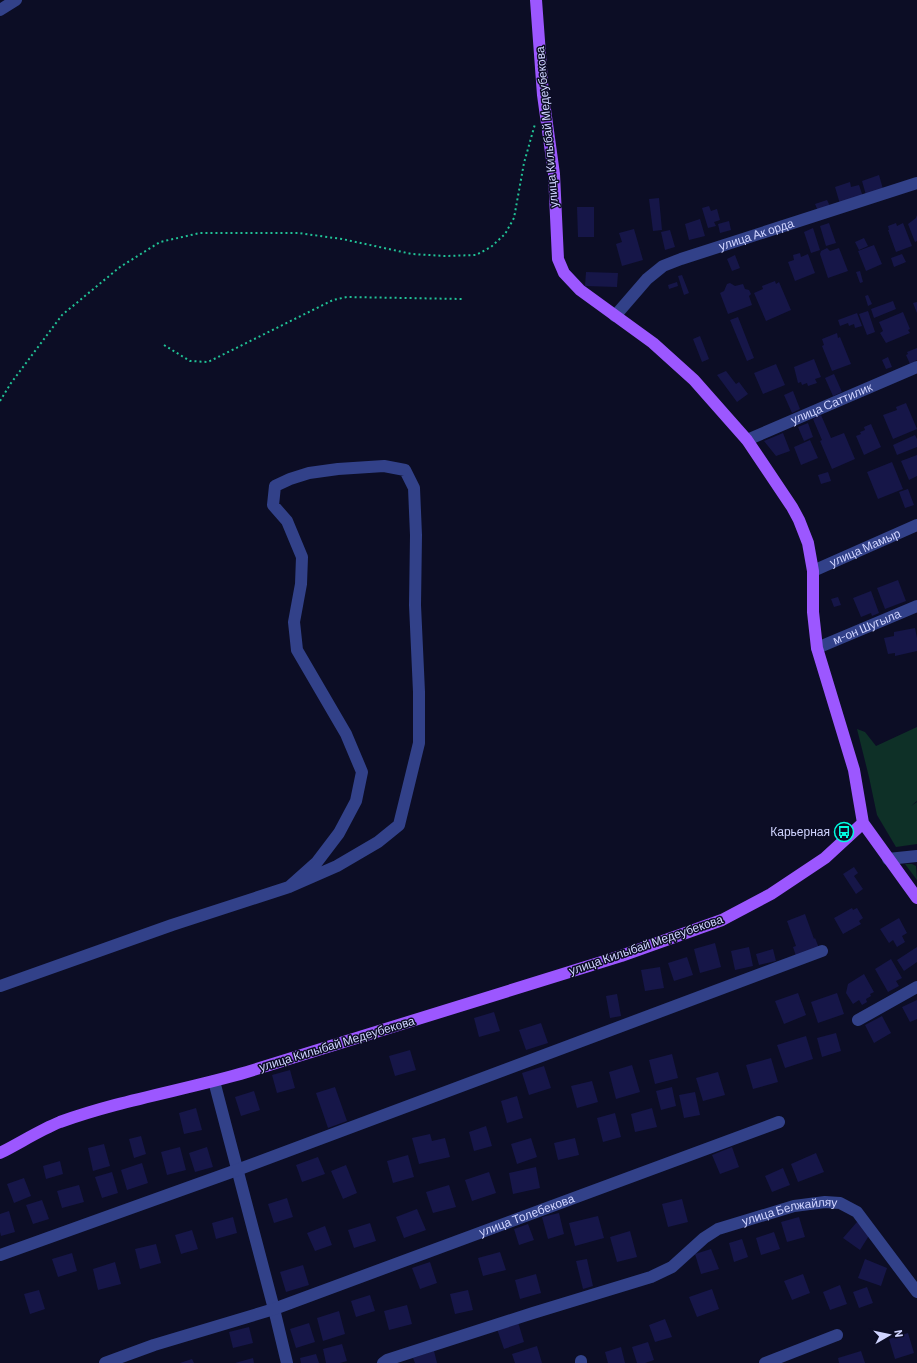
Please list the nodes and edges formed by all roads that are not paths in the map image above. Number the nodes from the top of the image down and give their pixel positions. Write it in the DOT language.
graph roads {
  1 [pos="16,0"];
  2 [pos="536,0"];
  3 [pos="0,10"];
  4 [pos="917,183"];
  5 [pos="615,316"];
  6 [pos="917,367"];
  7 [pos="747,440"];
  8 [pos="917,525"];
  9 [pos="813,571"];
  10 [pos="917,606"];
  11 [pos="817,648"];
  12 [pos="863,823"];
  13 [pos="917,856"];
  14 [pos="888,859"];
  15 [pos="289,887"];
  16 [pos="917,898"];
  17 [pos="822,951"];
  18 [pos="0,986"];
  19 [pos="917,987"];
  20 [pos="858,1020"];
  21 [pos="214,1081"];
  22 [pos="779,1122"];
  23 [pos="0,1153"];
  24 [pos="237,1170"];
  25 [pos="0,1255"];
  26 [pos="917,1292"];
  27 [pos="274,1309"];
  28 [pos="837,1335"];
  29 [pos="105,1363"];
  30 [pos="287,1363"];
  31 [pos="383,1363"];
  32 [pos="765,1363"];
  1 -- 3 [label="street"];
  2 -- 5 [label="main road, улица Килыбай Медеубекова"];
  4 -- 5 [label="street, улица Ак орда"];
  5 -- 7 [label="main road, улица Килыбай Медеубекова"];
  6 -- 7 [label="street, улица Саттилик"];
  7 -- 9 [label="main road, улица Килыбай Медеубекова"];
  8 -- 9 [label="street, улица Мамыр"];
  9 -- 11 [label="main road, улица Килыбай Медеубекова"];
  10 -- 11 [label="street, м-он Шугыла"];
  11 -- 12 [label="main road, улица Килыбай Медеубекова"];
  12 -- 14 [label="main road"];
  12 -- 21 [label="main road, улица Килыбай Медеубекова"];
  13 -- 14 [label="street"];
  14 -- 16 [label="main road"];
  15 -- 15 [label="street"];
  15 -- 18 [label="street"];
  17 -- 24 [label="street"];
  19 -- 20 [label="street"];
  21 -- 23 [label="main road, улица Килыбай Медеубекова"];
  21 -- 24 [label="street"];
  22 -- 27 [label="street, улица Толебекова"];
  24 -- 25 [label="street"];
  24 -- 27 [label="street"];
  26 -- 31 [label="street, улица Белжайляу"];
  27 -- 29 [label="street, улица Толебекова"];
  27 -- 30 [label="street"];
  28 -- 32 [label="street"];
}
